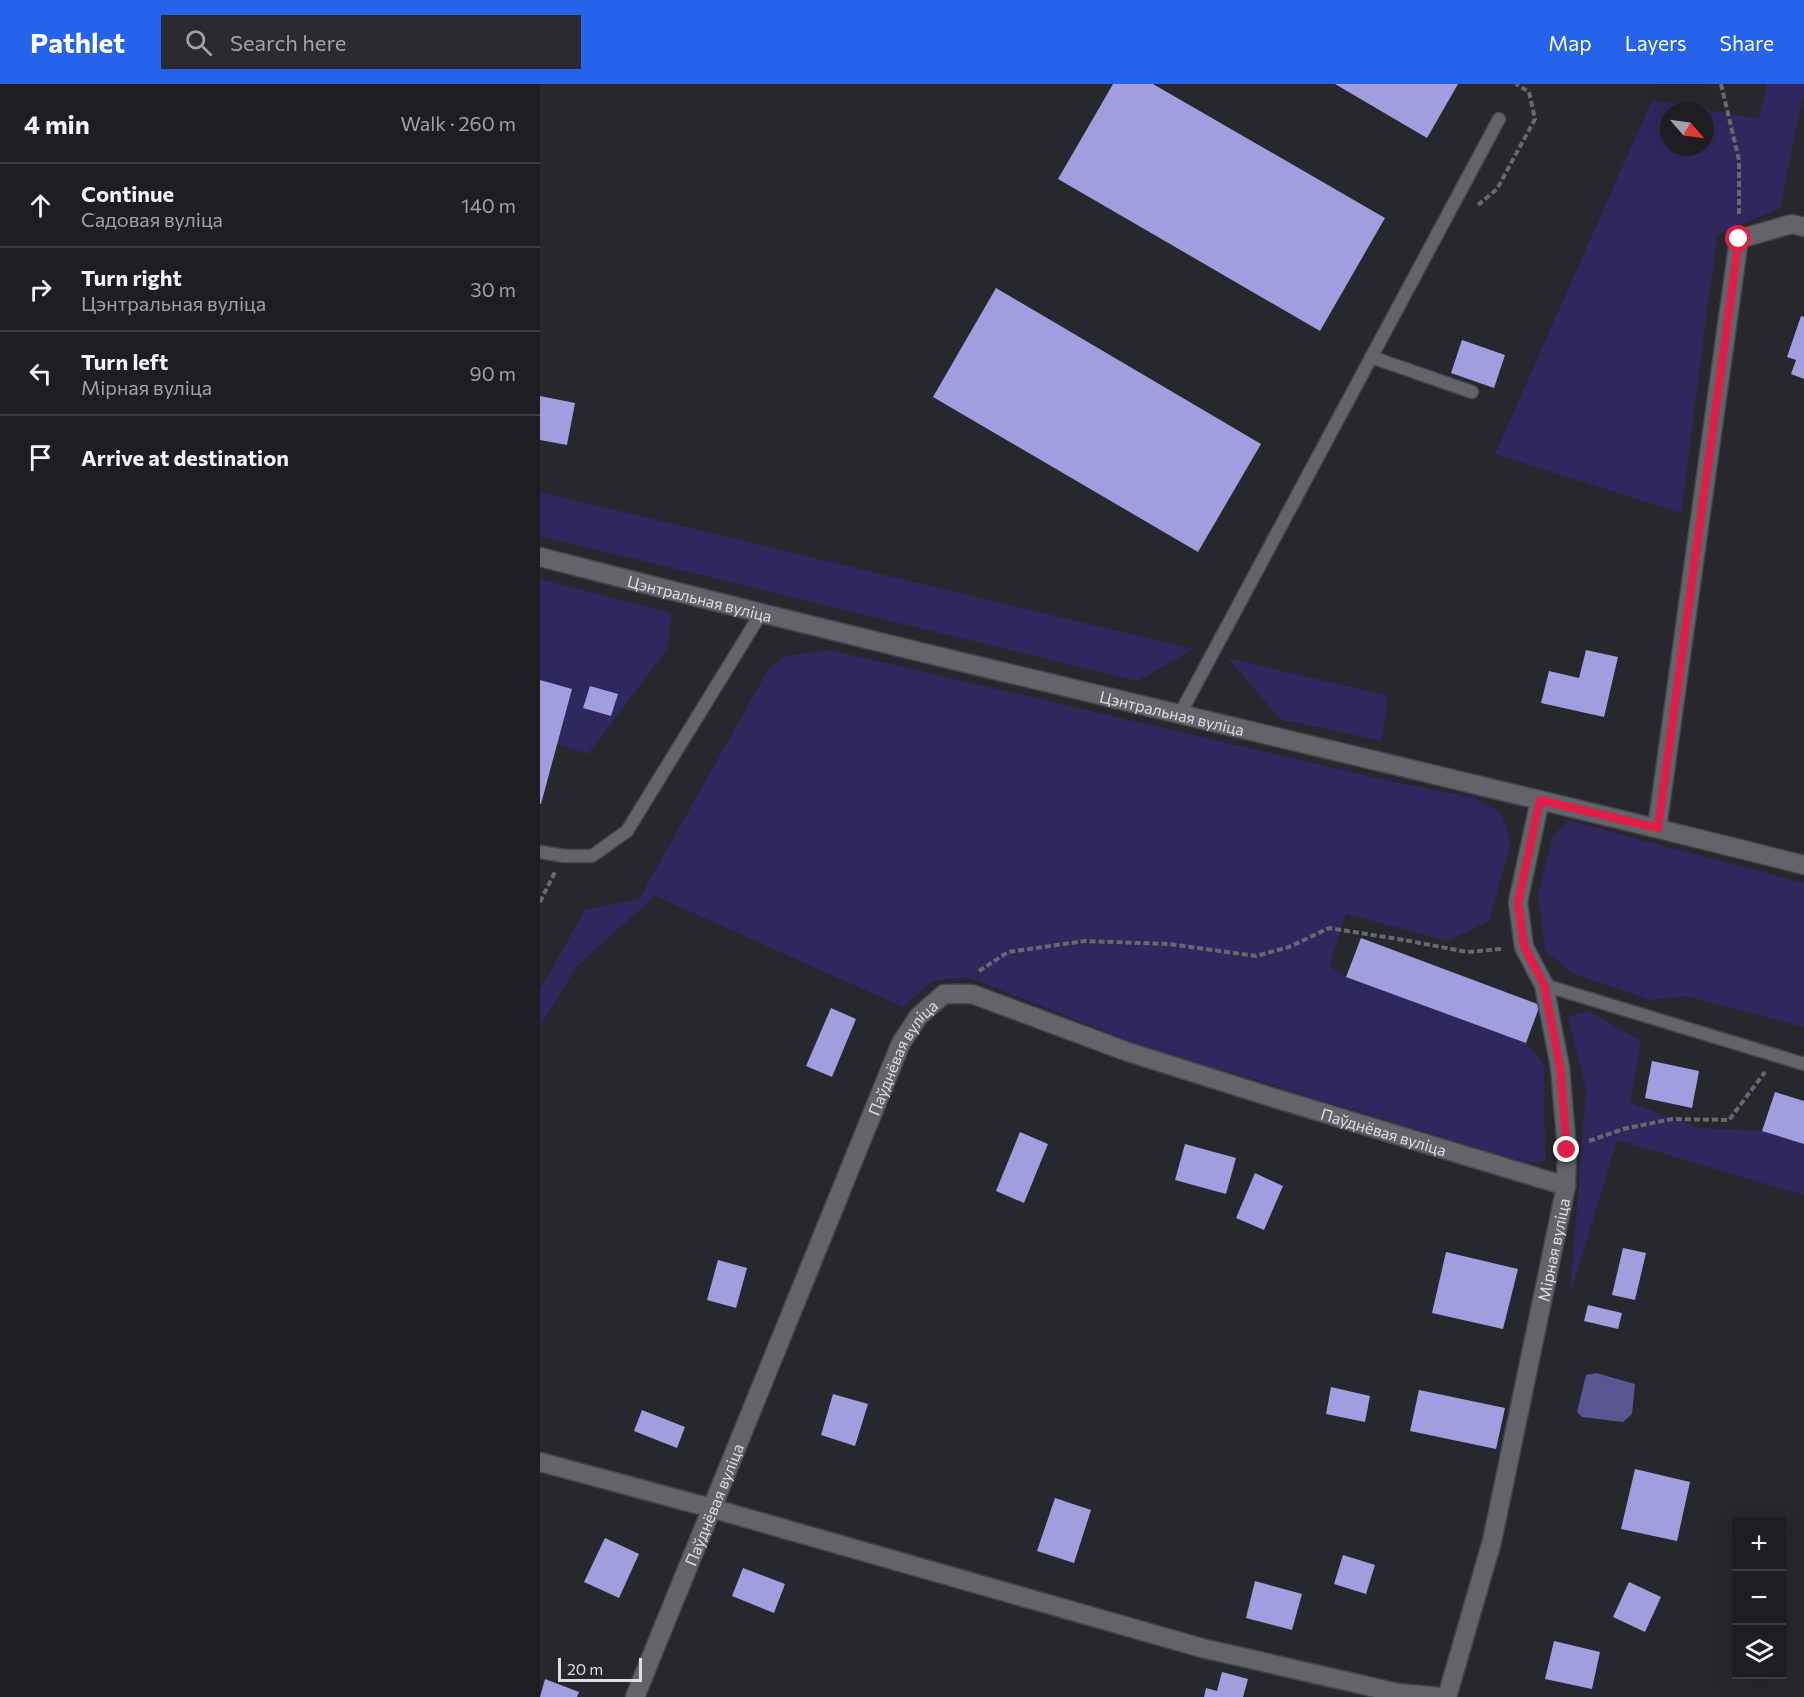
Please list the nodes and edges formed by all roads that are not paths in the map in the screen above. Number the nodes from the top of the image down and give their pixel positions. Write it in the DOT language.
graph roads {
  1 [pos="1499,119"];
  2 [pos="1804,227"];
  3 [pos="1371,357"];
  4 [pos="1472,392"];
  5 [pos="540,557"];
  6 [pos="760,615"];
  7 [pos="1180,714"];
  8 [pos="1540,800"];
  9 [pos="1658,828"];
  10 [pos="540,852"];
  11 [pos="1804,865"];
  12 [pos="1544,985"];
  13 [pos="1804,1064"];
  14 [pos="1566,1186"];
  15 [pos="540,1462"];
  16 [pos="711,1508"];
  17 [pos="1392,1695"];
  18 [pos="635,1697"];
  19 [pos="1442,1697"];
  20 [pos="1448,1697"];
  1 -- 3 [label="lane"];
  2 -- 9 [label="street"];
  3 -- 4 [label="lane"];
  3 -- 7 [label="lane"];
  5 -- 6 [label="street, Цэнтральная вуліца"];
  6 -- 7 [label="street, Цэнтральная вуліца"];
  6 -- 10 [label="lane"];
  7 -- 8 [label="street, Цэнтральная вуліца"];
  8 -- 9 [label="street, Цэнтральная вуліца"];
  8 -- 12 [label="street, Мірная вуліца"];
  9 -- 11 [label="street, Цэнтральная вуліца"];
  12 -- 13 [label="lane"];
  12 -- 14 [label="street, Мірная вуліца"];
  14 -- 16 [label="street, Паўднёвая вуліца"];
  14 -- 20 [label="street, Мірная вуліца"];
  15 -- 16 [label="street"];
  16 -- 17 [label="street"];
  16 -- 18 [label="street, Паўднёвая вуліца"];
  17 -- 19 [label="street"];
}
